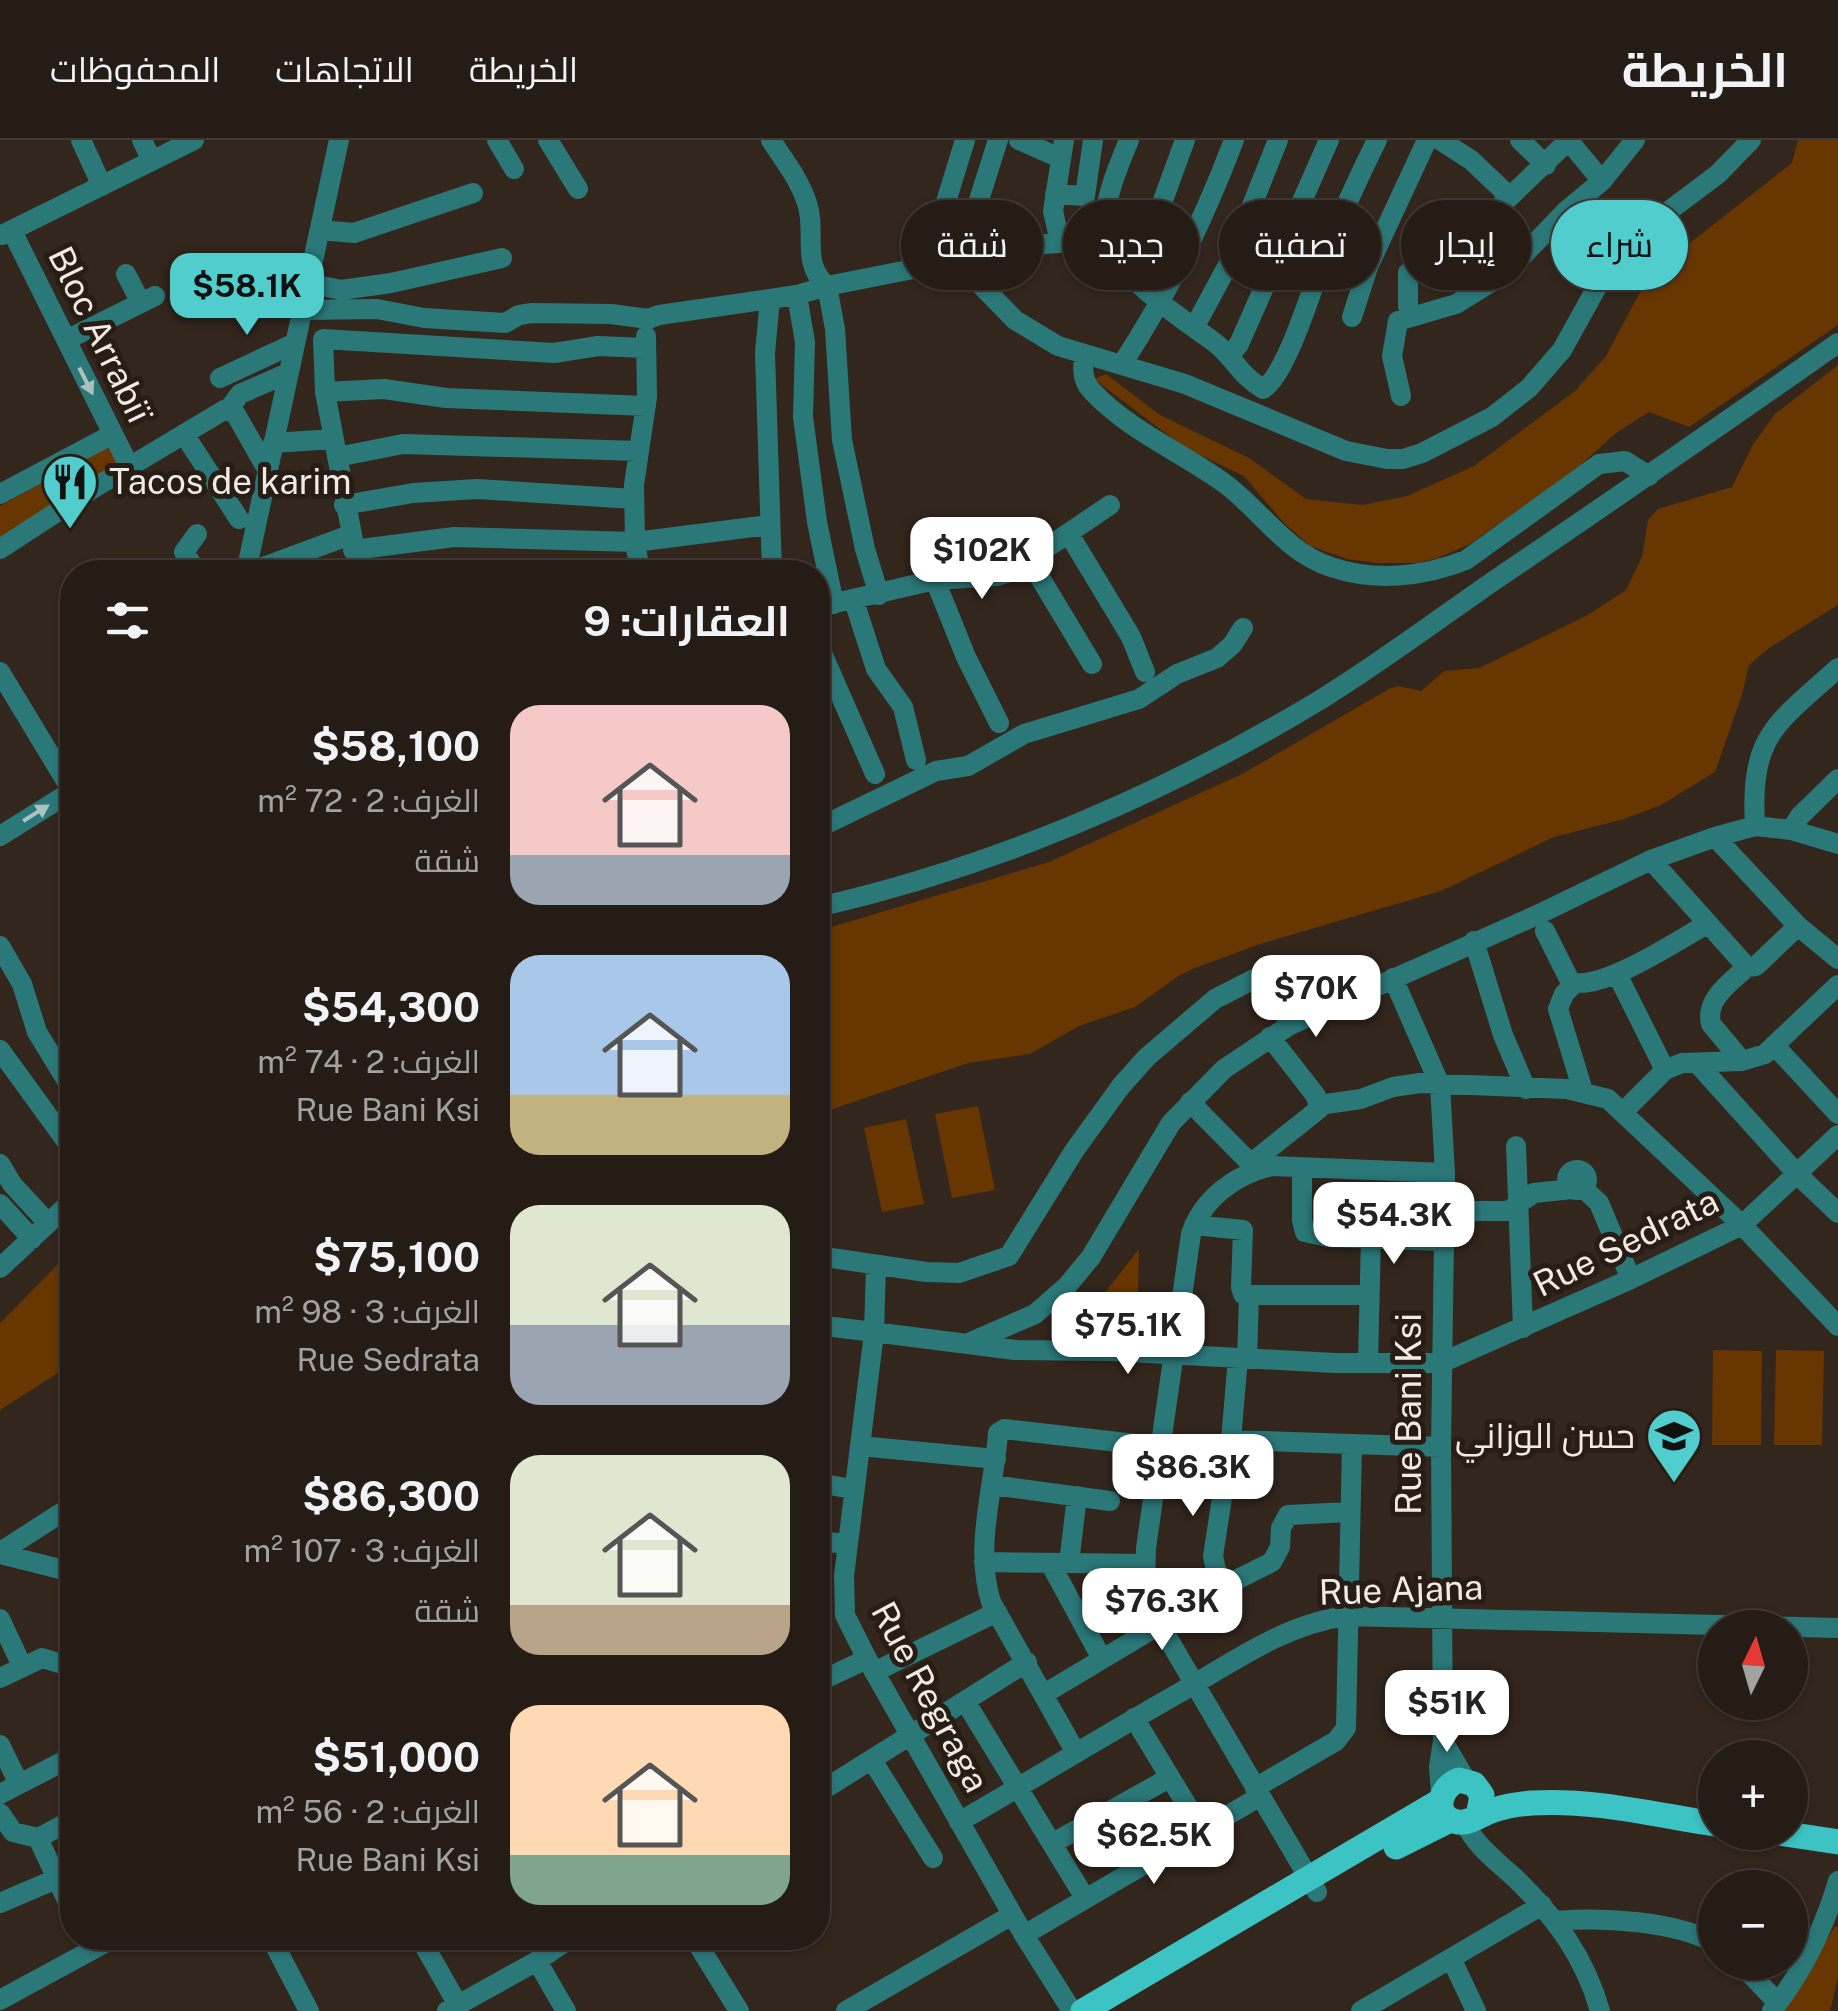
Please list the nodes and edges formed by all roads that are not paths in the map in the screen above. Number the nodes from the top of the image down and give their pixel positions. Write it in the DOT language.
graph roads {
  1 [pos="81,140"];
  2 [pos="142,140"];
  3 [pos="194,140"];
  4 [pos="339,140"];
  5 [pos="497,140"];
  6 [pos="548,140"];
  7 [pos="771,140"];
  8 [pos="965,140"];
  9 [pos="998,140"];
  10 [pos="1019,140"];
  11 [pos="1093,140"];
  12 [pos="1129,140"];
  13 [pos="1185,140"];
  14 [pos="1234,140"];
  15 [pos="1278,140"];
  16 [pos="1329,140"];
  17 [pos="1377,140"];
  18 [pos="1427,140"];
  19 [pos="1440,140"];
  20 [pos="1520,140"];
  21 [pos="1568,140"];
  22 [pos="1635,140"];
  23 [pos="1751,140"];
  24 [pos="1062,149"];
  25 [pos="152,161"];
  26 [pos="1546,165"];
  27 [pos="514,169"];
  28 [pos="1602,181"];
  29 [pos="102,186"];
  30 [pos="578,189"];
  31 [pos="474,193"];
  32 [pos="1056,194"];
  33 [pos="1508,195"];
  34 [pos="949,200"];
  35 [pos="979,200"];
  36 [pos="1110,200"];
  37 [pos="1163,200"];
  38 [pos="320,230"];
  39 [pos="6,233"];
  40 [pos="1060,242"];
  41 [pos="1063,242"];
  42 [pos="1043,244"];
  43 [pos="502,258"];
  44 [pos="901,273"];
  45 [pos="126,274"];
  46 [pos="308,283"];
  47 [pos="828,286"];
  48 [pos="990,290"];
  49 [pos="1147,290"];
  50 [pos="797,295"];
  51 [pos="770,299"];
  52 [pos="1160,304"];
  53 [pos="303,310"];
  54 [pos="1352,317"];
  55 [pos="1411,317"];
  56 [pos="648,319"];
  57 [pos="1194,328"];
  58 [pos="66,340"];
  59 [pos="295,343"];
  60 [pos="1838,343"];
  61 [pos="645,348"];
  62 [pos="1226,350"];
  63 [pos="1086,355"];
  64 [pos="1122,364"];
  65 [pos="288,373"];
  66 [pos="220,378"];
  67 [pos="325,392"];
  68 [pos="1401,396"];
  69 [pos="646,406"];
  70 [pos="228,410"];
  71 [pos="113,434"];
  72 [pos="184,434"];
  73 [pos="273,443"];
  74 [pos="335,448"];
  75 [pos="639,451"];
  76 [pos="130,468"];
  77 [pos="267,469"];
  78 [pos="1649,476"];
  79 [pos="0,494"];
  80 [pos="634,498"];
  81 [pos="344,505"];
  82 [pos="1110,505"];
  83 [pos="239,518"];
  84 [pos="769,526"];
  85 [pos="197,534"];
  86 [pos="1069,534"];
  87 [pos="635,542"];
  88 [pos="352,543"];
  89 [pos="0,549"];
  90 [pos="189,560"];
  91 [pos="250,560"];
  92 [pos="291,560"];
  93 [pos="356,560"];
  94 [pos="638,560"];
  95 [pos="771,560"];
  96 [pos="825,560"];
  97 [pos="1030,562"];
  98 [pos="935,580"];
  99 [pos="879,595"];
  100 [pos="835,604"];
  101 [pos="1243,628"];
  102 [pos="1092,664"];
  103 [pos="830,671"];
  104 [pos="0,672"];
  105 [pos="1145,672"];
  106 [pos="1836,674"];
  107 [pos="999,724"];
  108 [pos="916,760"];
  109 [pos="60,771"];
  110 [pos="875,774"];
  111 [pos="1838,779"];
  112 [pos="60,798"];
  113 [pos="830,822"];
  114 [pos="1756,826"];
  115 [pos="1791,830"];
  116 [pos="0,836"];
  117 [pos="1715,836"];
  118 [pos="1838,844"];
  119 [pos="1652,860"];
  120 [pos="830,904"];
  121 [pos="1708,924"];
  122 [pos="1798,926"];
  123 [pos="1545,931"];
  124 [pos="1474,941"];
  125 [pos="0,946"];
  126 [pos="1836,953"];
  127 [pos="1746,967"];
  128 [pos="1617,974"];
  129 [pos="1393,978"];
  130 [pos="1574,984"];
  131 [pos="1838,984"];
  132 [pos="1290,1024"];
  133 [pos="1270,1037"];
  134 [pos="1774,1045"];
  135 [pos="0,1050"];
  136 [pos="1742,1061"];
  137 [pos="1697,1062"];
  138 [pos="60,1069"];
  139 [pos="1664,1070"];
  140 [pos="1440,1085"];
  141 [pos="1526,1089"];
  142 [pos="1583,1091"];
  143 [pos="1190,1102"];
  144 [pos="1319,1106"];
  145 [pos="1624,1111"];
  146 [pos="1838,1114"];
  147 [pos="60,1133"];
  148 [pos="1838,1135"];
  149 [pos="1516,1146"];
  150 [pos="0,1164"];
  151 [pos="1253,1167"];
  152 [pos="1302,1168"];
  153 [pos="1445,1173"];
  154 [pos="1798,1174"];
  155 [pos="0,1204"];
  156 [pos="1520,1204"];
  157 [pos="1444,1210"];
  158 [pos="60,1212"];
  159 [pos="1838,1213"];
  160 [pos="48,1224"];
  161 [pos="1194,1225"];
  162 [pos="1742,1225"];
  163 [pos="1372,1236"];
  164 [pos="32,1238"];
  165 [pos="1443,1241"];
  166 [pos="830,1258"];
  167 [pos="3,1259"];
  168 [pos="876,1265"];
  169 [pos="1631,1279"];
  170 [pos="1248,1295"];
  171 [pos="1368,1295"];
  172 [pos="1838,1326"];
  173 [pos="830,1327"];
  174 [pos="1523,1328"];
  175 [pos="874,1333"];
  176 [pos="966,1344"];
  177 [pos="1174,1354"];
  178 [pos="1243,1358"];
  179 [pos="1442,1363"];
  180 [pos="1368,1364"];
  181 [pos="1231,1440"];
  182 [pos="1352,1444"];
  183 [pos="860,1446"];
  184 [pos="1162,1446"];
  185 [pos="1441,1447"];
  186 [pos="996,1458"];
  187 [pos="830,1485"];
  188 [pos="992,1486"];
  189 [pos="852,1490"];
  190 [pos="1078,1496"];
  191 [pos="1110,1500"];
  192 [pos="1349,1512"];
  193 [pos="60,1514"];
  194 [pos="830,1542"];
  195 [pos="848,1544"];
  196 [pos="0,1553"];
  197 [pos="984,1562"];
  198 [pos="1059,1563"];
  199 [pos="1144,1564"];
  200 [pos="60,1569"];
  201 [pos="1226,1586"];
  202 [pos="998,1612"];
  203 [pos="1346,1616"];
  204 [pos="1442,1618"];
  205 [pos="0,1620"];
  206 [pos="1160,1625"];
  207 [pos="1838,1628"];
  208 [pos="1102,1659"];
  209 [pos="60,1662"];
  210 [pos="1027,1662"];
  211 [pos="22,1666"];
  212 [pos="871,1666"];
  213 [pos="0,1678"];
  214 [pos="830,1678"];
  215 [pos="1194,1684"];
  216 [pos="1044,1694"];
  217 [pos="965,1701"];
  218 [pos="1134,1718"];
  219 [pos="908,1734"];
  220 [pos="1443,1741"];
  221 [pos="0,1745"];
  222 [pos="1076,1753"];
  223 [pos="872,1760"];
  224 [pos="60,1768"];
  225 [pos="1169,1778"];
  226 [pos="830,1785"];
  227 [pos="1473,1785"];
  228 [pos="1018,1788"];
  229 [pos="9,1789"];
  230 [pos="1257,1793"];
  231 [pos="1698,1811"];
  232 [pos="0,1813"];
  233 [pos="1458,1815"];
  234 [pos="959,1822"];
  235 [pos="1698,1822"];
  236 [pos="60,1826"];
  237 [pos="1808,1828"];
  238 [pos="1202,1830"];
  239 [pos="1838,1832"];
  240 [pos="1808,1837"];
  241 [pos="38,1838"];
  242 [pos="1053,1842"];
  243 [pos="1838,1842"];
  244 [pos="933,1858"];
  245 [pos="56,1880"];
  246 [pos="1838,1880"];
  247 [pos="1313,1885"];
  248 [pos="60,1888"];
  249 [pos="1085,1898"];
  250 [pos="0,1903"];
  251 [pos="1549,1913"];
  252 [pos="1012,1915"];
  253 [pos="1024,1935"];
  254 [pos="1698,1936"];
  255 [pos="78,1950"];
  256 [pos="280,1950"];
  257 [pos="425,1950"];
  258 [pos="553,1950"];
  259 [pos="701,1950"];
  260 [pos="1451,1958"];
  261 [pos="537,1961"];
  262 [pos="1753,1980"];
  263 [pos="0,2000"];
  264 [pos="1775,2007"];
  265 [pos="452,2008"];
  266 [pos="308,2011"];
  267 [pos="566,2011"];
  268 [pos="739,2011"];
  269 [pos="846,2011"];
  270 [pos="1072,2011"];
  271 [pos="1083,2011"];
  272 [pos="1114,2011"];
  273 [pos="1361,2011"];
  274 [pos="1476,2011"];
  275 [pos="1600,2011"];
  1 -- 29 [label="street"];
  2 -- 25 [label="street"];
  3 -- 25 [label="street"];
  4 -- 38 [label="street"];
  5 -- 27 [label="street"];
  6 -- 30 [label="street"];
  7 -- 47 [label="street"];
  8 -- 34 [label="street"];
  9 -- 35 [label="street"];
  10 -- 24 [label="street"];
  11 -- 32 [label="street"];
  12 -- 36 [label="street"];
  13 -- 37 [label="street"];
  14 -- 52 [label="street"];
  15 -- 57 [label="street"];
  16 -- 62 [label="street"];
  17 -- 62 [label="street"];
  18 -- 54 [label="street"];
  19 -- 33 [label="street"];
  20 -- 26 [label="street"];
  21 -- 26 [label="street"];
  21 -- 28 [label="street"];
  22 -- 28 [label="street"];
  23 -- 64 [label="street"];
  24 -- 32 [label="street"];
  25 -- 29 [label="street"];
  26 -- 33 [label="street"];
  28 -- 55 [label="street"];
  29 -- 39 [label="street"];
  31 -- 38 [label="street"];
  32 -- 40 [label="street"];
  33 -- 55 [label="street"];
  38 -- 46 [label="street"];
  39 -- 58 [label="street, Bloc Arrabiï"];
  40 -- 41 [label="street"];
  40 -- 42 [label="street"];
  43 -- 46 [label="street"];
  44 -- 47 [label="street"];
  45 -- 58 [label="street"];
  46 -- 53 [label="street"];
  47 -- 50 [label="street"];
  47 -- 99 [label="street"];
  48 -- 63 [label="street"];
  49 -- 52 [label="street"];
  50 -- 51 [label="street"];
  50 -- 96 [label="street"];
  51 -- 56 [label="street"];
  51 -- 84 [label="street"];
  52 -- 57 [label="street"];
  52 -- 64 [label="street"];
  53 -- 56 [label="street"];
  53 -- 59 [label="street"];
  55 -- 68 [label="street"];
  56 -- 61 [label="street"];
  57 -- 62 [label="street"];
  58 -- 71 [label="street, Bloc Arrabiï, one-way"];
  59 -- 65 [label="street"];
  59 -- 66 [label="street"];
  60 -- 78 [label="street"];
  61 -- 67 [label="street"];
  61 -- 69 [label="street"];
  63 -- 64 [label="street"];
  63 -- 78 [label="street"];
  65 -- 70 [label="street"];
  65 -- 73 [label="street"];
  67 -- 69 [label="street"];
  67 -- 74 [label="street"];
  69 -- 75 [label="street"];
  70 -- 72 [label="street"];
  70 -- 77 [label="street"];
  71 -- 76 [label="street, Bloc Arrabiï"];
  71 -- 79 [label="street"];
  72 -- 76 [label="street"];
  72 -- 83 [label="street"];
  73 -- 74 [label="street"];
  73 -- 77 [label="street"];
  74 -- 75 [label="street"];
  74 -- 81 [label="street"];
  75 -- 80 [label="street"];
  76 -- 89 [label="street"];
  77 -- 91 [label="street"];
  78 -- 120 [label="street"];
  80 -- 81 [label="street"];
  80 -- 87 [label="street"];
  81 -- 88 [label="street"];
  82 -- 86 [label="street"];
  84 -- 87 [label="street"];
  84 -- 95 [label="street"];
  85 -- 90 [label="street"];
  86 -- 97 [label="street"];
  86 -- 105 [label="street"];
  87 -- 88 [label="street"];
  87 -- 94 [label="street"];
  88 -- 92 [label="street"];
  88 -- 93 [label="street"];
  97 -- 98 [label="street"];
  97 -- 102 [label="street"];
  98 -- 99 [label="street"];
  98 -- 107 [label="street"];
  99 -- 100 [label="street"];
  100 -- 108 [label="street"];
  101 -- 113 [label="street"];
  103 -- 110 [label="street"];
  104 -- 109 [label="street"];
  106 -- 114 [label="street"];
  111 -- 115 [label="street"];
  116 -- 112 [label="street, one-way"];
  114 -- 115 [label="street"];
  114 -- 117 [label="street"];
  115 -- 118 [label="street"];
  117 -- 119 [label="street"];
  117 -- 122 [label="street"];
  119 -- 121 [label="street"];
  119 -- 124 [label="street"];
  121 -- 127 [label="street"];
  121 -- 128 [label="street"];
  122 -- 126 [label="street"];
  122 -- 127 [label="street"];
  123 -- 130 [label="street"];
  124 -- 129 [label="street"];
  124 -- 141 [label="street"];
  125 -- 138 [label="street"];
  127 -- 136 [label="street"];
  128 -- 130 [label="street"];
  128 -- 139 [label="street"];
  129 -- 132 [label="street"];
  129 -- 140 [label="street, Rue Bani Ksi"];
  130 -- 142 [label="street"];
  131 -- 134 [label="street"];
  132 -- 133 [label="street"];
  132 -- 168 [label="street"];
  133 -- 143 [label="street"];
  133 -- 144 [label="street"];
  134 -- 136 [label="street"];
  134 -- 146 [label="street"];
  135 -- 147 [label="street"];
  136 -- 137 [label="street"];
  137 -- 139 [label="street"];
  137 -- 154 [label="street"];
  139 -- 145 [label="street"];
  140 -- 141 [label="street"];
  140 -- 144 [label="street"];
  140 -- 153 [label="street, Rue Bani Ksi"];
  141 -- 142 [label="street"];
  142 -- 145 [label="street"];
  143 -- 151 [label="street"];
  143 -- 176 [label="street"];
  144 -- 151 [label="street"];
  145 -- 162 [label="street"];
  148 -- 154 [label="street, Rue Sedrata"];
  149 -- 156 [label="street"];
  150 -- 160 [label="street"];
  151 -- 152 [label="street"];
  151 -- 161 [label="street"];
  152 -- 153 [label="street"];
  152 -- 163 [label="street"];
  153 -- 157 [label="street, Rue Bani Ksi"];
  154 -- 159 [label="street"];
  154 -- 162 [label="street, Rue Sedrata"];
  155 -- 164 [label="street"];
  156 -- 157 [label="street"];
  156 -- 169 [label="street"];
  156 -- 174 [label="street"];
  157 -- 165 [label="street, Rue Bani Ksi"];
  158 -- 160 [label="street"];
  160 -- 164 [label="street"];
  161 -- 170 [label="street"];
  161 -- 177 [label="street"];
  162 -- 169 [label="street, Rue Sedrata"];
  162 -- 172 [label="street"];
  163 -- 165 [label="street"];
  163 -- 171 [label="street"];
  164 -- 167 [label="street"];
  165 -- 179 [label="street, Rue Bani Ksi"];
  166 -- 168 [label="street"];
  168 -- 175 [label="street, Rue Regraga"];
  169 -- 174 [label="street, Rue Sedrata"];
  170 -- 171 [label="street"];
  170 -- 178 [label="street"];
  171 -- 180 [label="street"];
  173 -- 175 [label="street, Rue Sedrata"];
  174 -- 179 [label="street, Rue Sedrata"];
  175 -- 176 [label="street, Rue Sedrata"];
  175 -- 183 [label="street, Rue Regraga"];
  176 -- 177 [label="street, Rue Sedrata"];
  177 -- 178 [label="street, Rue Sedrata"];
  177 -- 184 [label="street"];
  178 -- 180 [label="street, Rue Sedrata"];
  178 -- 181 [label="street"];
  179 -- 180 [label="street, Rue Sedrata"];
  179 -- 185 [label="street, Rue Bani Ksi"];
  181 -- 182 [label="street"];
  181 -- 201 [label="street"];
  182 -- 185 [label="street"];
  182 -- 192 [label="street"];
  183 -- 186 [label="street"];
  183 -- 189 [label="street, Rue Regraga"];
  184 -- 186 [label="street"];
  184 -- 199 [label="street"];
  185 -- 204 [label="street, Rue Bani Ksi"];
  186 -- 188 [label="street"];
  187 -- 189 [label="street"];
  188 -- 190 [label="street"];
  188 -- 197 [label="street"];
  189 -- 195 [label="street, Rue Regraga"];
  190 -- 191 [label="street"];
  190 -- 198 [label="street"];
  192 -- 201 [label="street"];
  192 -- 203 [label="street"];
  193 -- 196 [label="street"];
  194 -- 195 [label="street"];
  195 -- 212 [label="street, Rue Regraga"];
  196 -- 200 [label="street"];
  197 -- 198 [label="street"];
  197 -- 202 [label="street"];
  198 -- 199 [label="street"];
  198 -- 208 [label="street"];
  199 -- 206 [label="street"];
  201 -- 206 [label="street"];
  202 -- 210 [label="street"];
  202 -- 212 [label="street"];
  203 -- 204 [label="street, Rue Ajana"];
  203 -- 215 [label="street, Rue Ajana"];
  203 -- 230 [label="street"];
  204 -- 207 [label="street, Rue Ajana"];
  204 -- 220 [label="street, Rue Bani Ksi"];
  205 -- 211 [label="street"];
  206 -- 208 [label="street"];
  206 -- 215 [label="street"];
  208 -- 216 [label="street"];
  209 -- 211 [label="street"];
  210 -- 216 [label="street"];
  210 -- 217 [label="street"];
  211 -- 213 [label="street"];
  212 -- 214 [label="street"];
  212 -- 219 [label="street, Rue Regraga"];
  215 -- 218 [label="street, Rue Ajana"];
  215 -- 230 [label="street"];
  216 -- 222 [label="street"];
  217 -- 219 [label="street"];
  217 -- 228 [label="street"];
  218 -- 222 [label="street, Rue Ajana"];
  218 -- 225 [label="street"];
  219 -- 223 [label="street"];
  219 -- 234 [label="street, Rue Regraga"];
  220 -- 227 [label="street"];
  220 -- 233 [label="street, Rue Bani Ksi"];
  221 -- 229 [label="street"];
  222 -- 228 [label="street, Rue Ajana"];
  223 -- 226 [label="street"];
  223 -- 244 [label="street"];
  224 -- 229 [label="street"];
  225 -- 238 [label="street"];
  225 -- 242 [label="street"];
  227 -- 231 [label="main road"];
  227 -- 233 [label="main road"];
  227 -- 233 [label="main road"];
  228 -- 234 [label="street, Rue Ajana"];
  228 -- 242 [label="street"];
  230 -- 238 [label="street"];
  230 -- 247 [label="street"];
  232 -- 241 [label="street"];
  233 -- 235 [label="main road"];
  233 -- 247 [label="main road"];
  233 -- 251 [label="street"];
  234 -- 252 [label="street, Rue Regraga"];
  236 -- 241 [label="street"];
  237 -- 239 [label="main road"];
  238 -- 249 [label="street"];
  240 -- 243 [label="main road"];
  241 -- 245 [label="street"];
  242 -- 249 [label="street"];
  245 -- 248 [label="street"];
  245 -- 250 [label="street"];
  246 -- 264 [label="street"];
  247 -- 271 [label="main road"];
  247 -- 272 [label="main road"];
  249 -- 253 [label="street"];
  251 -- 254 [label="street"];
  251 -- 260 [label="street"];
  251 -- 275 [label="street"];
  252 -- 253 [label="street, Rue Regraga"];
  252 -- 269 [label="street"];
  253 -- 270 [label="street, Rue Regraga"];
  255 -- 263 [label="street"];
  256 -- 266 [label="street"];
  257 -- 265 [label="street"];
  258 -- 261 [label="street"];
  259 -- 268 [label="street"];
  260 -- 273 [label="street"];
  260 -- 274 [label="street"];
  261 -- 265 [label="street"];
  261 -- 267 [label="street"];
  262 -- 264 [label="street"];
}
